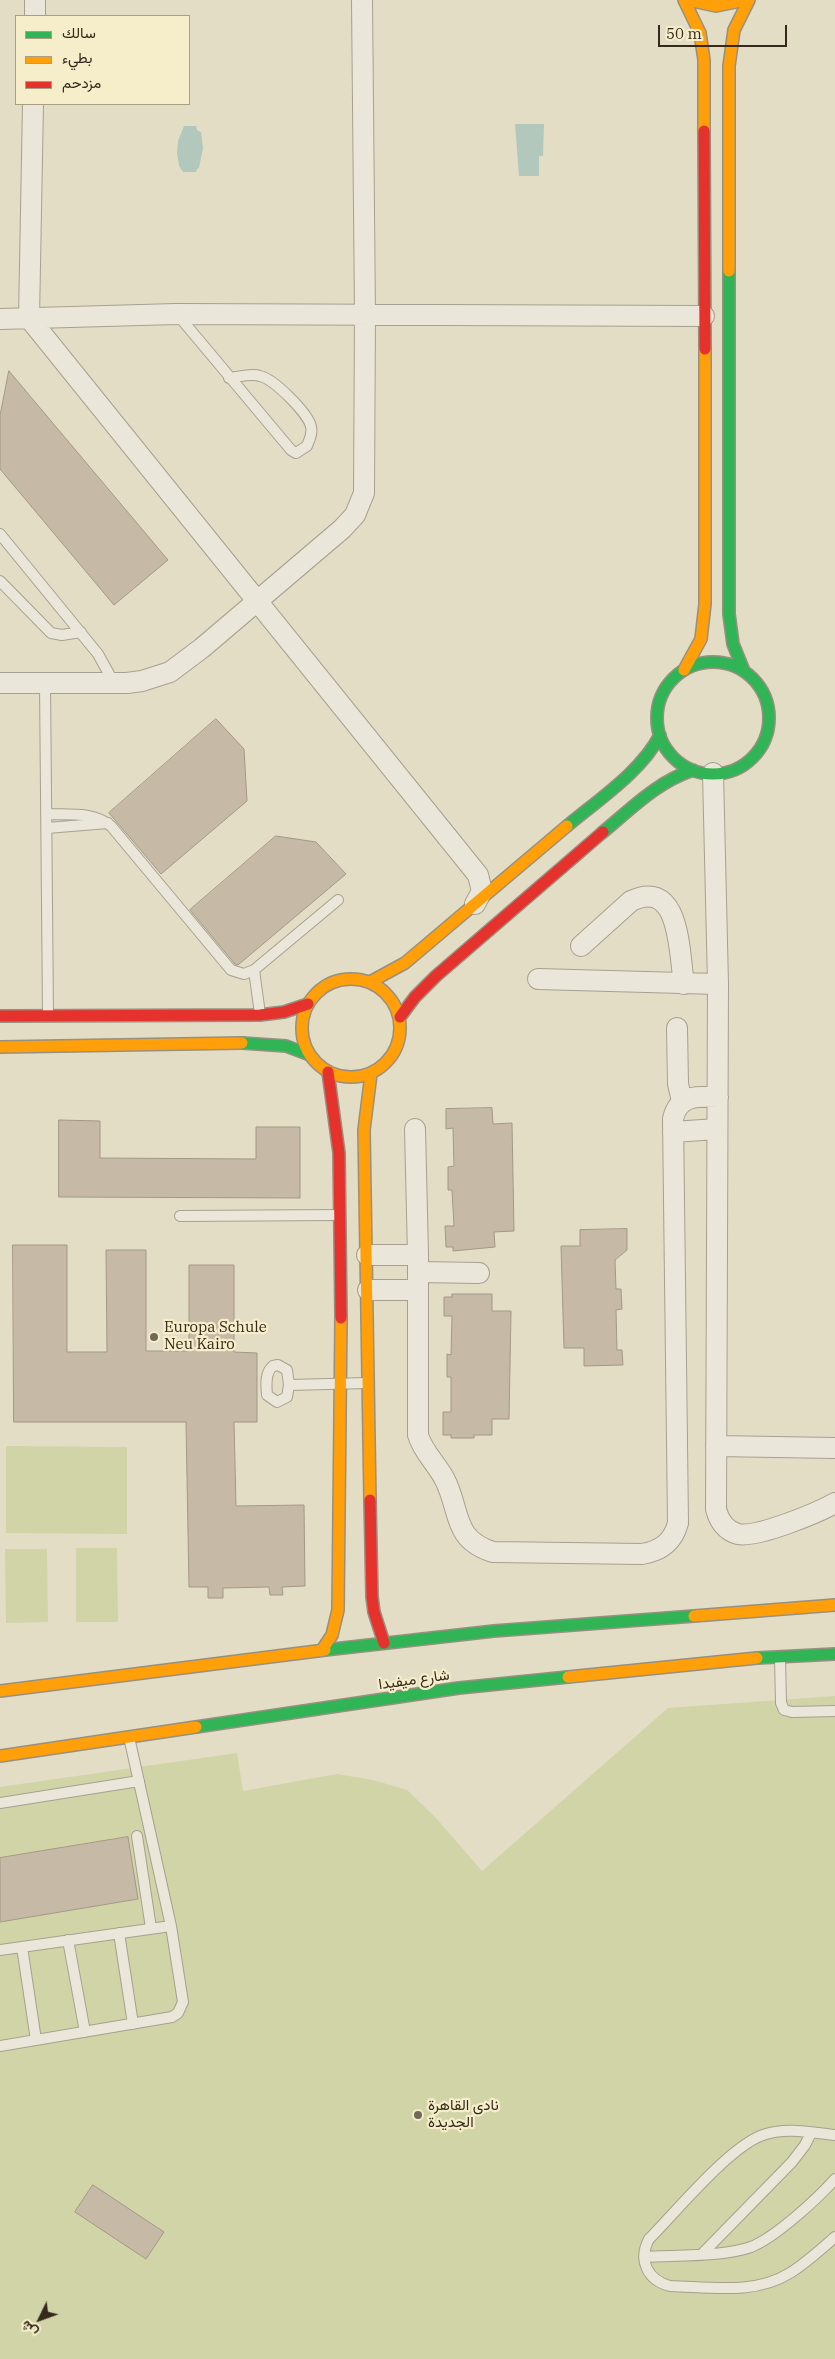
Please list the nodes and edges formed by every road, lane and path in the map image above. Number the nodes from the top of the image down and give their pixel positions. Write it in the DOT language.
graph roads {
  1 [pos="35,0"];
  2 [pos="362,0"];
  3 [pos="684,0"];
  4 [pos="688,0"];
  5 [pos="745,0"];
  6 [pos="749,0"];
  7 [pos="34,15"];
  8 [pos="33,105"];
  9 [pos="176,314"];
  10 [pos="365,315"];
  11 [pos="704,316"];
  12 [pos="29,318"];
  13 [pos="0,319"];
  14 [pos="229,378"];
  15 [pos="0,534"];
  16 [pos="0,581"];
  17 [pos="258,601"];
  18 [pos="81,632"];
  19 [pos="684,670"];
  20 [pos="744,671"];
  21 [pos="0,683"];
  22 [pos="45,683"];
  23 [pos="114,683"];
  24 [pos="660,735"];
  25 [pos="692,770"];
  26 [pos="713,774"];
  27 [pos="46,814"];
  28 [pos="108,823"];
  29 [pos="47,828"];
  30 [pos="481,899"];
  31 [pos="338,900"];
  32 [pos="506,918"];
  33 [pos="581,946"];
  34 [pos="254,970"];
  35 [pos="538,979"];
  36 [pos="370,982"];
  37 [pos="684,984"];
  38 [pos="718,984"];
  39 [pos="308,1004"];
  40 [pos="260,1015"];
  41 [pos="0,1016"];
  42 [pos="48,1016"];
  43 [pos="400,1018"];
  44 [pos="677,1028"];
  45 [pos="5,1047"];
  46 [pos="310,1055"];
  47 [pos="0,1056"];
  48 [pos="328,1072"];
  49 [pos="371,1074"];
  50 [pos="718,1097"];
  51 [pos="682,1101"];
  52 [pos="717,1128"];
  53 [pos="415,1129"];
  54 [pos="673,1132"];
  55 [pos="354,1215"];
  56 [pos="180,1216"];
  57 [pos="367,1255"];
  58 [pos="418,1272"];
  59 [pos="479,1273"];
  60 [pos="368,1290"];
  61 [pos="369,1383"];
  62 [pos="341,1384"];
  63 [pos="289,1385"];
  64 [pos="716,1446"];
  65 [pos="835,1448"];
  66 [pos="371,1478"];
  67 [pos="348,1479"];
  68 [pos="835,1503"];
  69 [pos="372,1540"];
  70 [pos="348,1541"];
  71 [pos="835,1605"];
  72 [pos="384,1643"];
  73 [pos="322,1650"];
  74 [pos="835,1654"];
  75 [pos="780,1656"];
  76 [pos="0,1691"];
  77 [pos="835,1711"];
  78 [pos="129,1736"];
  79 [pos="0,1756"];
  80 [pos="139,1781"];
  81 [pos="0,1803"];
  82 [pos="137,1836"];
  83 [pos="171,1926"];
  84 [pos="151,1928"];
  85 [pos="118,1933"];
  86 [pos="68,1940"];
  87 [pos="22,1947"];
  88 [pos="0,1950"];
  89 [pos="133,2024"];
  90 [pos="85,2032"];
  91 [pos="36,2040"];
  92 [pos="0,2046"];
  93 [pos="811,2133"];
  94 [pos="835,2136"];
  95 [pos="835,2178"];
  96 [pos="835,2237"];
  97 [pos="703,2254"];
  98 [pos="644,2257"];
  1 -- 7 [label="street"];
  2 -- 10 [label="street"];
  3 -- 11 [label="street"];
  4 -- 5 [label="street"];
  6 -- 20 [label="street"];
  8 -- 12 [label="street"];
  9 -- 10 [label="street"];
  9 -- 12 [label="street"];
  9 -- 14 [label="lane"];
  10 -- 11 [label="street"];
  10 -- 17 [label="street"];
  11 -- 19 [label="street"];
  12 -- 13 [label="street"];
  12 -- 17 [label="street"];
  14 -- 14 [label="lane"];
  15 -- 18 [label="lane"];
  16 -- 18 [label="lane"];
  17 -- 23 [label="street"];
  17 -- 30 [label="street"];
  18 -- 23 [label="lane"];
  19 -- 20 [label="street"];
  19 -- 24 [label="street"];
  20 -- 26 [label="street"];
  21 -- 22 [label="street"];
  22 -- 23 [label="street"];
  22 -- 27 [label="lane"];
  24 -- 25 [label="street"];
  24 -- 30 [label="street"];
  25 -- 26 [label="street"];
  25 -- 32 [label="street"];
  26 -- 38 [label="street"];
  27 -- 28 [label="lane"];
  27 -- 29 [label="lane"];
  28 -- 29 [label="lane"];
  28 -- 34 [label="lane"];
  29 -- 42 [label="lane"];
  30 -- 32 [label="street"];
  30 -- 36 [label="street"];
  31 -- 34 [label="lane"];
  32 -- 43 [label="street"];
  33 -- 37 [label="street"];
  34 -- 40 [label="lane"];
  35 -- 37 [label="street"];
  36 -- 39 [label="street"];
  36 -- 43 [label="street"];
  37 -- 38 [label="street"];
  38 -- 50 [label="street"];
  39 -- 40 [label="street"];
  39 -- 46 [label="street"];
  40 -- 42 [label="street"];
  41 -- 42 [label="street"];
  43 -- 49 [label="street"];
  44 -- 51 [label="street"];
  45 -- 46 [label="street"];
  45 -- 47 [label="lane"];
  46 -- 48 [label="street"];
  48 -- 49 [label="street"];
  48 -- 55 [label="street"];
  49 -- 55 [label="street"];
  50 -- 51 [label="street"];
  50 -- 52 [label="street"];
  51 -- 54 [label="street"];
  52 -- 54 [label="street"];
  52 -- 64 [label="street"];
  53 -- 58 [label="street"];
  54 -- 58 [label="street"];
  55 -- 56 [label="lane"];
  55 -- 57 [label="street"];
  55 -- 62 [label="street"];
  57 -- 58 [label="street"];
  57 -- 60 [label="street"];
  58 -- 59 [label="street"];
  58 -- 60 [label="street"];
  60 -- 61 [label="street"];
  61 -- 62 [label="lane"];
  61 -- 66 [label="street"];
  62 -- 63 [label="lane"];
  62 -- 67 [label="street"];
  64 -- 65 [label="street"];
  64 -- 68 [label="street"];
  66 -- 67 [label="street"];
  66 -- 69 [label="street"];
  67 -- 70 [label="street"];
  69 -- 70 [label="street"];
  69 -- 72 [label="street"];
  70 -- 73 [label="street"];
  71 -- 72 [label="street"];
  72 -- 73 [label="street"];
  73 -- 76 [label="street"];
  74 -- 75 [label="street, شارع ميفيدا"];
  75 -- 77 [label="lane"];
  75 -- 78 [label="street, شارع ميفيدا"];
  78 -- 79 [label="street, شارع ميفيدا"];
  78 -- 80 [label="lane"];
  80 -- 81 [label="lane"];
  80 -- 83 [label="lane"];
  82 -- 84 [label="lane"];
  83 -- 84 [label="lane"];
  83 -- 89 [label="lane"];
  84 -- 85 [label="lane"];
  85 -- 86 [label="lane"];
  85 -- 89 [label="lane"];
  86 -- 87 [label="lane"];
  86 -- 90 [label="lane"];
  87 -- 88 [label="lane"];
  87 -- 91 [label="lane"];
  89 -- 90 [label="lane"];
  90 -- 91 [label="lane"];
  91 -- 92 [label="lane"];
  93 -- 94 [label="lane"];
  93 -- 97 [label="lane"];
  93 -- 98 [label="lane"];
  95 -- 97 [label="lane"];
  96 -- 98 [label="lane"];
  97 -- 98 [label="lane"];
}
